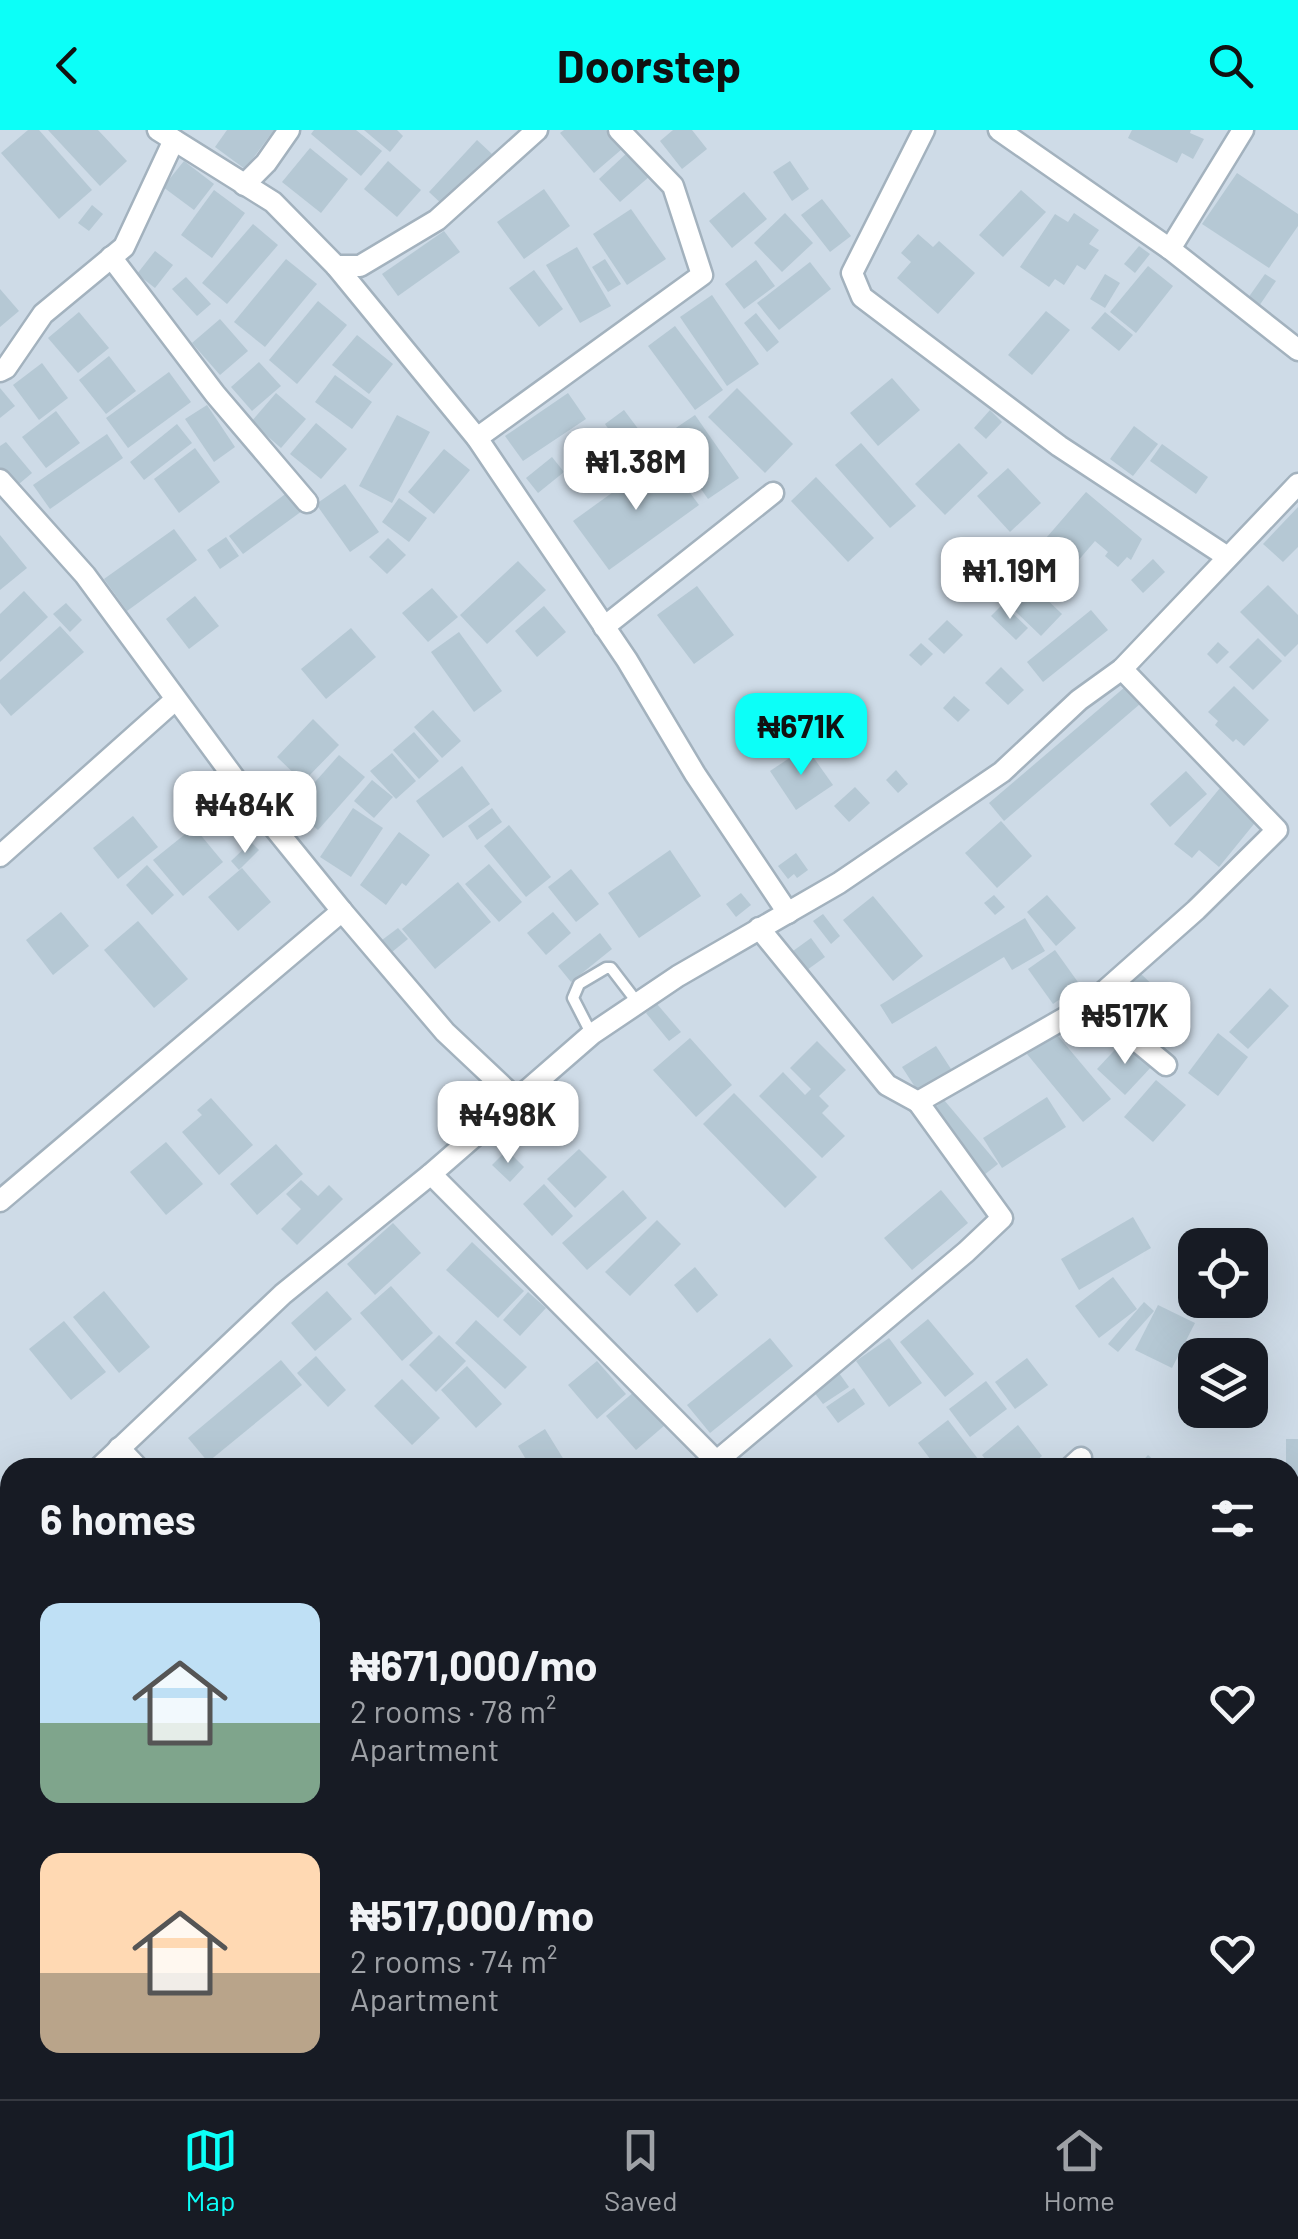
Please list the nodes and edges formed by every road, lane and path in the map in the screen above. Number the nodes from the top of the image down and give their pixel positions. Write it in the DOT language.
graph roads {
  1 [pos="289,130"];
  2 [pos="537,130"];
  3 [pos="619,130"];
  4 [pos="924,130"];
  5 [pos="998,130"];
  6 [pos="1242,130"];
  7 [pos="166,135"];
  8 [pos="244,185"];
  9 [pos="1170,248"];
  10 [pos="111,257"];
  11 [pos="336,266"];
  12 [pos="1298,350"];
  13 [pos="0,371"];
  14 [pos="478,438"];
  15 [pos="0,480"];
  16 [pos="1296,489"];
  17 [pos="773,492"];
  18 [pos="307,502"];
  19 [pos="1226,556"];
  20 [pos="604,627"];
  21 [pos="1122,669"];
  22 [pos="176,700"];
  23 [pos="0,856"];
  24 [pos="342,910"];
  25 [pos="788,912"];
  26 [pos="759,928"];
  27 [pos="637,1002"];
  28 [pos="1090,1002"];
  29 [pos="592,1034"];
  30 [pos="1166,1065"];
  31 [pos="515,1098"];
  32 [pos="918,1102"];
  33 [pos="431,1174"];
  34 [pos="0,1201"];
  35 [pos="119,1448"];
  36 [pos="108,1458"];
  37 [pos="128,1458"];
  38 [pos="714,1458"];
  39 [pos="727,1458"];
  1 -- 8 [label="street"];
  2 -- 11 [label="street"];
  3 -- 14 [label="street"];
  4 -- 19 [label="street"];
  5 -- 9 [label="street"];
  6 -- 9 [label="street"];
  7 -- 8 [label="street"];
  7 -- 10 [label="street"];
  8 -- 11 [label="street"];
  9 -- 12 [label="street"];
  10 -- 13 [label="street"];
  10 -- 18 [label="street"];
  11 -- 14 [label="street"];
  14 -- 20 [label="street"];
  15 -- 22 [label="street"];
  16 -- 19 [label="street"];
  17 -- 20 [label="street"];
  19 -- 21 [label="street"];
  20 -- 25 [label="street"];
  21 -- 25 [label="street"];
  21 -- 28 [label="street"];
  22 -- 23 [label="street"];
  22 -- 24 [label="street"];
  24 -- 31 [label="street"];
  24 -- 34 [label="street"];
  25 -- 26 [label="street"];
  26 -- 27 [label="street"];
  26 -- 32 [label="street"];
  27 -- 29 [label="street"];
  27 -- 29 [label="lane"];
  28 -- 30 [label="street"];
  28 -- 32 [label="street"];
  29 -- 31 [label="street"];
  31 -- 33 [label="street"];
  32 -- 39 [label="street"];
  33 -- 35 [label="street"];
  33 -- 38 [label="street"];
  35 -- 36 [label="street"];
  35 -- 37 [label="street"];
}
